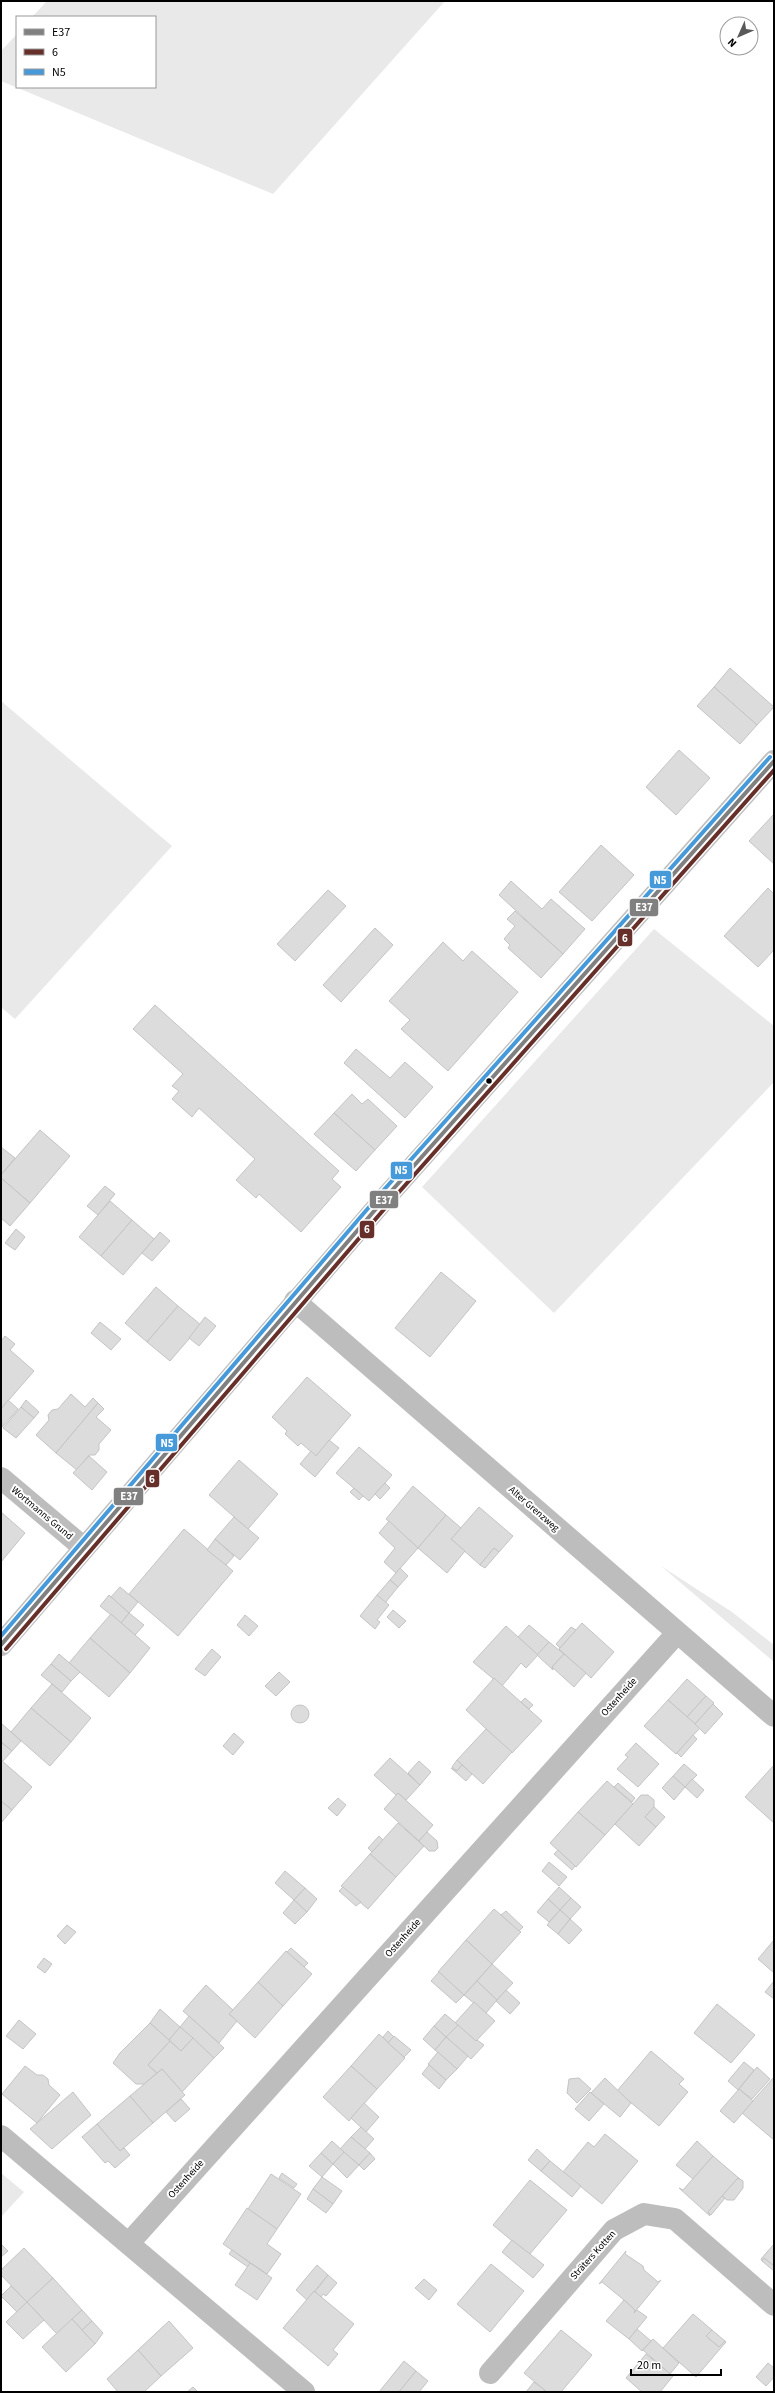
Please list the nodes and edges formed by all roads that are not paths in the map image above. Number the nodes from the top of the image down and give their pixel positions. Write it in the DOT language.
graph roads {
  1 [pos="774,761"];
  2 [pos="295,1301"];
  3 [pos="1,1478"];
  4 [pos="83,1547"];
  5 [pos="677,1633"];
  6 [pos="1,1645"];
  7 [pos="774,1716"];
  8 [pos="1,2136"];
  9 [pos="129,2243"];
  10 [pos="774,2305"];
  11 [pos="490,2373"];
  12 [pos="304,2392"];
  1 -- 2 [label="street"];
  2 -- 4 [label="street"];
  2 -- 5 [label="street, Alter Grenzweg"];
  3 -- 4 [label="street, Wortmanns Grund"];
  4 -- 6 [label="street"];
  5 -- 7 [label="street, Alter Grenzweg"];
  5 -- 9 [label="street, Ostenheide"];
  8 -- 9 [label="street"];
  9 -- 12 [label="street"];
  10 -- 11 [label="street, Sträters Kotten"];
}
